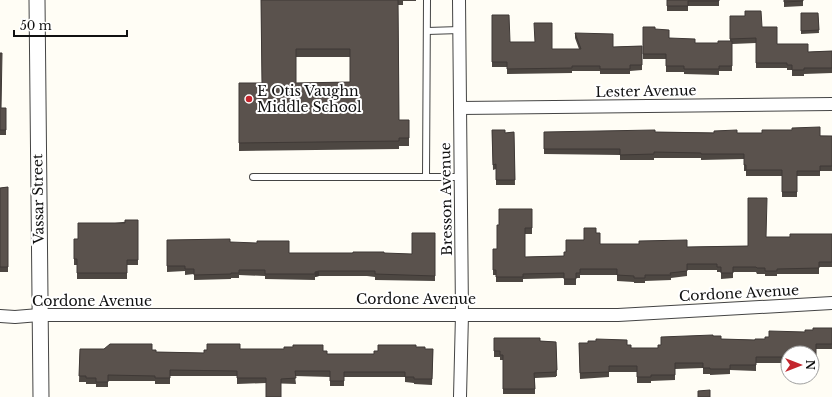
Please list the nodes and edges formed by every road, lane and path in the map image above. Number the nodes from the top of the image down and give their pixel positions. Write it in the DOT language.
graph roads {
  1 [pos="37,0"];
  2 [pos="427,0"];
  3 [pos="459,0"];
  4 [pos="460,30"];
  5 [pos="427,31"];
  6 [pos="832,104"];
  7 [pos="460,108"];
  8 [pos="253,177"];
  9 [pos="426,177"];
  10 [pos="461,177"];
  11 [pos="832,304"];
  12 [pos="462,314"];
  13 [pos="40,315"];
  14 [pos="0,316"];
  15 [pos="41,397"];
  16 [pos="460,397"];
  1 -- 13 [label="street, Vassar Street"];
  2 -- 5 [label="lane"];
  3 -- 4 [label="street, Bresson Avenue"];
  4 -- 5 [label="lane"];
  4 -- 7 [label="street, Bresson Avenue"];
  5 -- 9 [label="lane"];
  6 -- 7 [label="street, Lester Avenue"];
  7 -- 10 [label="street, Bresson Avenue"];
  8 -- 9 [label="lane"];
  9 -- 10 [label="lane"];
  10 -- 12 [label="street, Bresson Avenue"];
  11 -- 12 [label="street, Cordone Avenue"];
  12 -- 13 [label="street, Cordone Avenue"];
  12 -- 16 [label="street, Bresson Avenue"];
  13 -- 14 [label="street, Cordone Avenue"];
  13 -- 15 [label="street, Vassar Street"];
}
